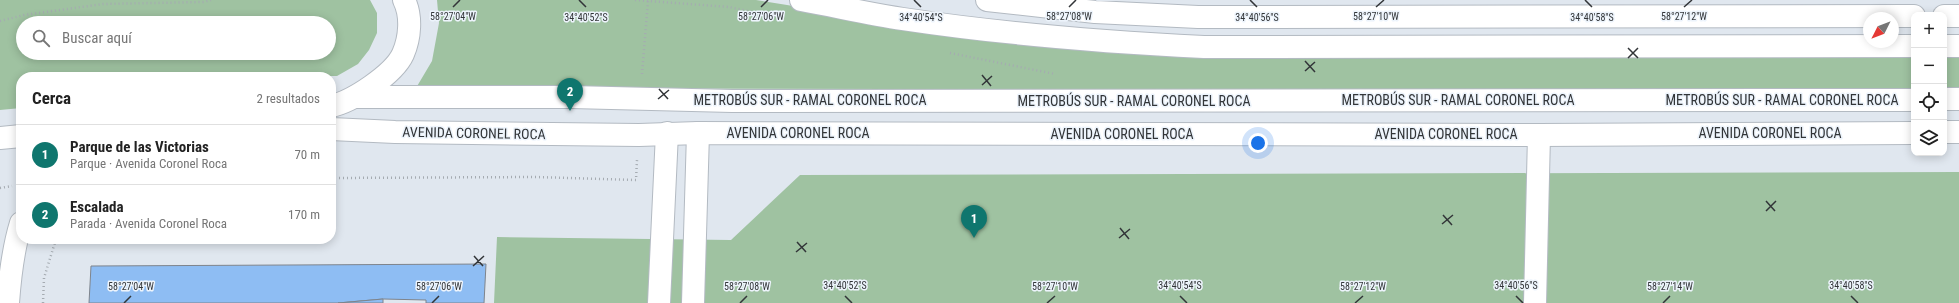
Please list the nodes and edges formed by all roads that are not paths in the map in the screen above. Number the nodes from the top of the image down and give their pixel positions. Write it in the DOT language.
graph roads {
  1 [pos="404,0"];
  2 [pos="801,0"];
  3 [pos="987,0"];
  4 [pos="1911,16"];
  5 [pos="1947,16"];
  6 [pos="1959,16"];
  7 [pos="1911,46"];
  8 [pos="1947,46"];
  9 [pos="1959,46"];
  10 [pos="355,97"];
  11 [pos="1911,100"];
  12 [pos="1947,100"];
  13 [pos="1959,100"];
  14 [pos="336,104"];
  15 [pos="336,129"];
  16 [pos="1911,132"];
  17 [pos="1947,132"];
  18 [pos="1959,132"];
  19 [pos="667,133"];
  20 [pos="698,133"];
  21 [pos="1539,134"];
  22 [pos="16,136"];
  23 [pos="0,138"];
  24 [pos="16,240"];
  25 [pos="8,303"];
  26 [pos="659,303"];
  27 [pos="693,303"];
  28 [pos="1535,303"];
  1 -- 10 [label="main road"];
  2 -- 7 [label="main road"];
  3 -- 4 [label="main road"];
  5 -- 6 [label="main road"];
  8 -- 9 [label="main road"];
  10 -- 11 [label="main road, METROBÚS SUR - RAMAL CORONEL ROCA"];
  10 -- 14 [label="main road"];
  12 -- 13 [label="main road"];
  15 -- 19 [label="main road, AVENIDA CORONEL ROCA"];
  16 -- 21 [label="main road, AVENIDA CORONEL ROCA"];
  17 -- 18 [label="main road"];
  19 -- 20 [label="main road, AVENIDA CORONEL ROCA"];
  19 -- 26 [label="main road"];
  20 -- 21 [label="main road, AVENIDA CORONEL ROCA"];
  20 -- 27 [label="main road"];
  21 -- 28 [label="main road"];
  22 -- 23 [label="main road"];
  24 -- 25 [label="main road"];
}
